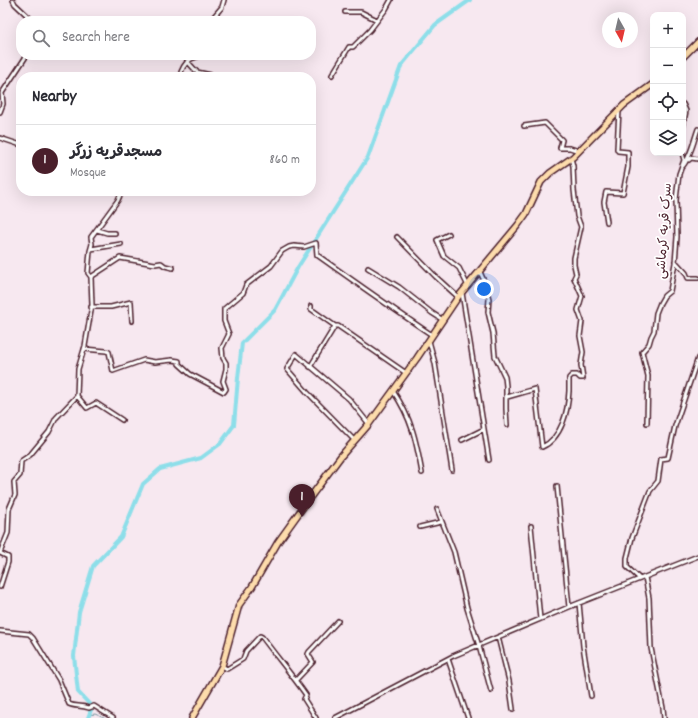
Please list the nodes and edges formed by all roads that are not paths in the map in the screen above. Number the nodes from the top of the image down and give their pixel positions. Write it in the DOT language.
graph roads {
  1 [pos="13,0"];
  2 [pos="224,0"];
  3 [pos="391,0"];
  4 [pos="345,12"];
  5 [pos="28,16"];
  6 [pos="214,16"];
  7 [pos="377,20"];
  8 [pos="698,42"];
  9 [pos="686,54"];
  10 [pos="24,60"];
  11 [pos="189,60"];
  12 [pos="181,72"];
  13 [pos="198,72"];
  14 [pos="332,75"];
  15 [pos="650,86"];
  16 [pos="619,110"];
  17 [pos="0,112"];
  18 [pos="524,126"];
  19 [pos="698,129"];
  20 [pos="0,138"];
  21 [pos="16,143"];
  22 [pos="579,151"];
  23 [pos="683,156"];
  24 [pos="571,158"];
  25 [pos="698,159"];
  26 [pos="688,160"];
  27 [pos="682,167"];
  28 [pos="120,196"];
  29 [pos="607,222"];
  30 [pos="97,230"];
  31 [pos="115,233"];
  32 [pos="449,234"];
  33 [pos="397,238"];
  34 [pos="121,244"];
  35 [pos="91,249"];
  36 [pos="675,261"];
  37 [pos="173,268"];
  38 [pos="368,268"];
  39 [pos="480,272"];
  40 [pos="91,277"];
  41 [pos="698,278"];
  42 [pos="468,286"];
  43 [pos="460,295"];
  44 [pos="92,306"];
  45 [pos="311,306"];
  46 [pos="443,320"];
  47 [pos="132,321"];
  48 [pos="336,325"];
  49 [pos="432,335"];
  50 [pos="429,340"];
  51 [pos="84,349"];
  52 [pos="698,358"];
  53 [pos="310,367"];
  54 [pos="406,373"];
  55 [pos="393,391"];
  56 [pos="77,396"];
  57 [pos="507,397"];
  58 [pos="122,420"];
  59 [pos="647,423"];
  60 [pos="369,424"];
  61 [pos="507,425"];
  62 [pos="484,429"];
  63 [pos="462,440"];
  64 [pos="355,441"];
  65 [pos="489,460"];
  66 [pos="452,470"];
  67 [pos="422,473"];
  68 [pos="557,486"];
  69 [pos="437,509"];
  70 [pos="441,522"];
  71 [pos="531,526"];
  72 [pos="420,527"];
  73 [pos="698,556"];
  74 [pos="645,577"];
  75 [pos="640,579"];
  76 [pos="0,587"];
  77 [pos="579,603"];
  78 [pos="569,607"];
  79 [pos="540,619"];
  80 [pos="338,621"];
  81 [pos="0,631"];
  82 [pos="498,637"];
  83 [pos="479,646"];
  84 [pos="448,659"];
  85 [pos="222,666"];
  86 [pos="296,680"];
  87 [pos="491,691"];
  88 [pos="592,696"];
  89 [pos="513,709"];
  90 [pos="113,718"];
  91 [pos="192,718"];
  92 [pos="316,718"];
  93 [pos="335,718"];
  94 [pos="468,718"];
  95 [pos="664,718"];
  1 -- 5 [label="street"];
  2 -- 6 [label="street"];
  3 -- 7 [label="street"];
  4 -- 7 [label="street"];
  7 -- 14 [label="street"];
  8 -- 9 [label="highway"];
  10 -- 17 [label="street"];
  11 -- 12 [label="street"];
  11 -- 13 [label="street"];
  15 -- 16 [label="highway"];
  16 -- 22 [label="highway"];
  16 -- 29 [label="street"];
  18 -- 22 [label="street"];
  19 -- 26 [label="street"];
  20 -- 21 [label="street"];
  22 -- 24 [label="highway"];
  23 -- 27 [label="street, سرک قریه کرماشی"];
  24 -- 39 [label="highway"];
  24 -- 57 [label="street"];
  25 -- 26 [label="street"];
  26 -- 27 [label="street"];
  27 -- 36 [label="street, سرک قریه کرماشی"];
  28 -- 30 [label="street"];
  30 -- 31 [label="street"];
  30 -- 35 [label="street"];
  32 -- 42 [label="street"];
  33 -- 43 [label="street"];
  34 -- 35 [label="street"];
  35 -- 40 [label="street"];
  36 -- 41 [label="street"];
  36 -- 59 [label="street, سرک قریه کرماشی"];
  37 -- 40 [label="street"];
  38 -- 46 [label="street"];
  39 -- 42 [label="highway"];
  39 -- 57 [label="street"];
  40 -- 44 [label="street"];
  42 -- 43 [label="highway"];
  43 -- 46 [label="highway"];
  43 -- 62 [label="street"];
  44 -- 47 [label="street"];
  44 -- 51 [label="street"];
  45 -- 48 [label="street"];
  46 -- 49 [label="highway"];
  48 -- 53 [label="street"];
  48 -- 54 [label="street"];
  49 -- 50 [label="highway"];
  49 -- 51 [label="street"];
  50 -- 54 [label="highway"];
  50 -- 66 [label="street"];
  51 -- 56 [label="street"];
  52 -- 75 [label="street"];
  53 -- 60 [label="street"];
  53 -- 64 [label="street"];
  54 -- 55 [label="highway"];
  55 -- 60 [label="highway"];
  55 -- 67 [label="street"];
  56 -- 58 [label="street"];
  56 -- 76 [label="street"];
  57 -- 61 [label="street"];
  60 -- 64 [label="highway"];
  62 -- 63 [label="street"];
  62 -- 65 [label="street"];
  64 -- 85 [label="highway"];
  68 -- 78 [label="street"];
  69 -- 70 [label="street"];
  70 -- 72 [label="street"];
  70 -- 83 [label="street"];
  71 -- 79 [label="street"];
  73 -- 74 [label="street"];
  74 -- 75 [label="street"];
  74 -- 95 [label="street"];
  75 -- 77 [label="street"];
  77 -- 78 [label="street"];
  77 -- 88 [label="street"];
  78 -- 79 [label="street"];
  79 -- 82 [label="street"];
  80 -- 86 [label="street"];
  81 -- 90 [label="street"];
  82 -- 83 [label="street"];
  82 -- 89 [label="street"];
  83 -- 84 [label="street"];
  83 -- 87 [label="street"];
  84 -- 93 [label="street"];
  84 -- 94 [label="street"];
  85 -- 86 [label="street"];
  85 -- 91 [label="highway"];
  86 -- 92 [label="street"];
}
